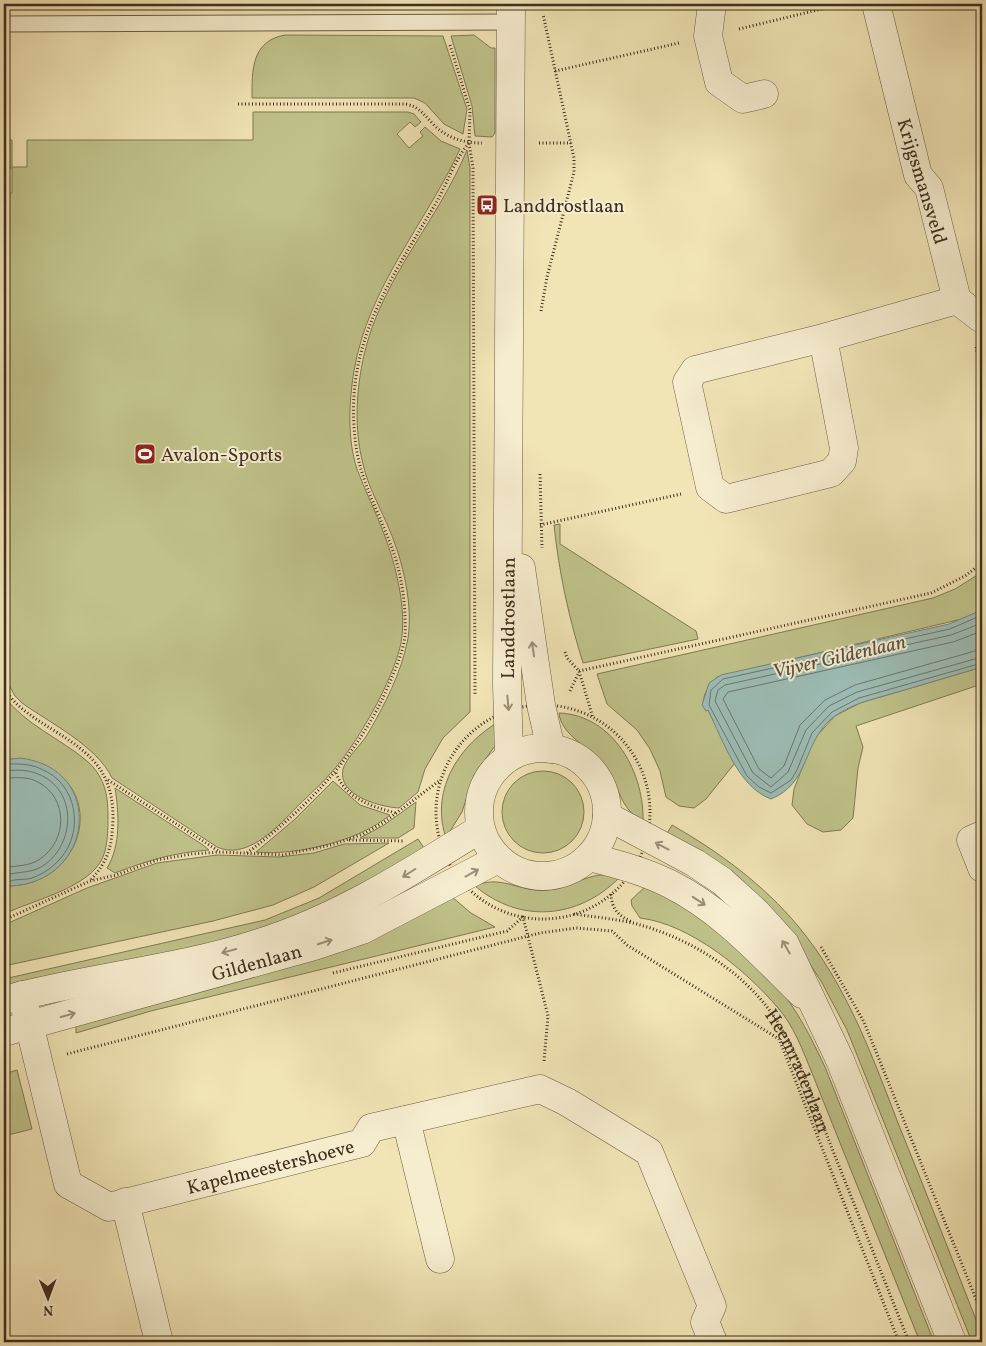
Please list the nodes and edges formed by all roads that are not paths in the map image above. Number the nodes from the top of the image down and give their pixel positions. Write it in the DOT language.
graph roads {
  1 [pos="712,4"];
  2 [pos="876,4"];
  3 [pos="511,13"];
  4 [pos="4,24"];
  5 [pos="764,94"];
  6 [pos="957,300"];
  7 [pos="982,319"];
  8 [pos="823,338"];
  9 [pos="508,480"];
  10 [pos="551,748"];
  11 [pos="509,757"];
  12 [pos="607,816"];
  13 [pos="480,829"];
  14 [pos="982,835"];
  15 [pos="589,857"];
  16 [pos="498,859"];
  17 [pos="982,868"];
  18 [pos="13,998"];
  19 [pos="815,1007"];
  20 [pos="16,1028"];
  21 [pos="406,1120"];
  22 [pos="125,1202"];
  23 [pos="440,1258"];
  24 [pos="159,1342"];
  25 [pos="713,1342"];
  26 [pos="952,1342"];
  1 -- 5 [label="street"];
  2 -- 6 [label="street, Krijgsmansveld"];
  3 -- 4 [label="lane, Landdrostlaan"];
  3 -- 9 [label="street, Landdrostlaan"];
  6 -- 7 [label="street"];
  6 -- 8 [label="street"];
  8 -- 8 [label="street"];
  10 -- 9 [label="street, Landdrostlaan, one-way"];
  9 -- 11 [label="street, Landdrostlaan, one-way"];
  10 -- 11 [label="street"];
  10 -- 12 [label="street"];
  11 -- 13 [label="street"];
  12 -- 15 [label="street"];
  19 -- 12 [label="street, Heemradenlaan, one-way"];
  13 -- 16 [label="street"];
  13 -- 18 [label="street, Gildenlaan, one-way"];
  14 -- 17 [label="street"];
  15 -- 16 [label="street"];
  15 -- 19 [label="street, Heemradenlaan, one-way"];
  20 -- 16 [label="street, Gildenlaan, one-way"];
  18 -- 20 [label="street, Kapelmeestershoeve"];
  19 -- 26 [label="street, Heemradenlaan"];
  20 -- 22 [label="street, Kapelmeestershoeve"];
  21 -- 22 [label="street, Kapelmeestershoeve"];
  21 -- 23 [label="street"];
  21 -- 25 [label="street, Kapelmeestershoeve"];
  22 -- 24 [label="street"];
}
